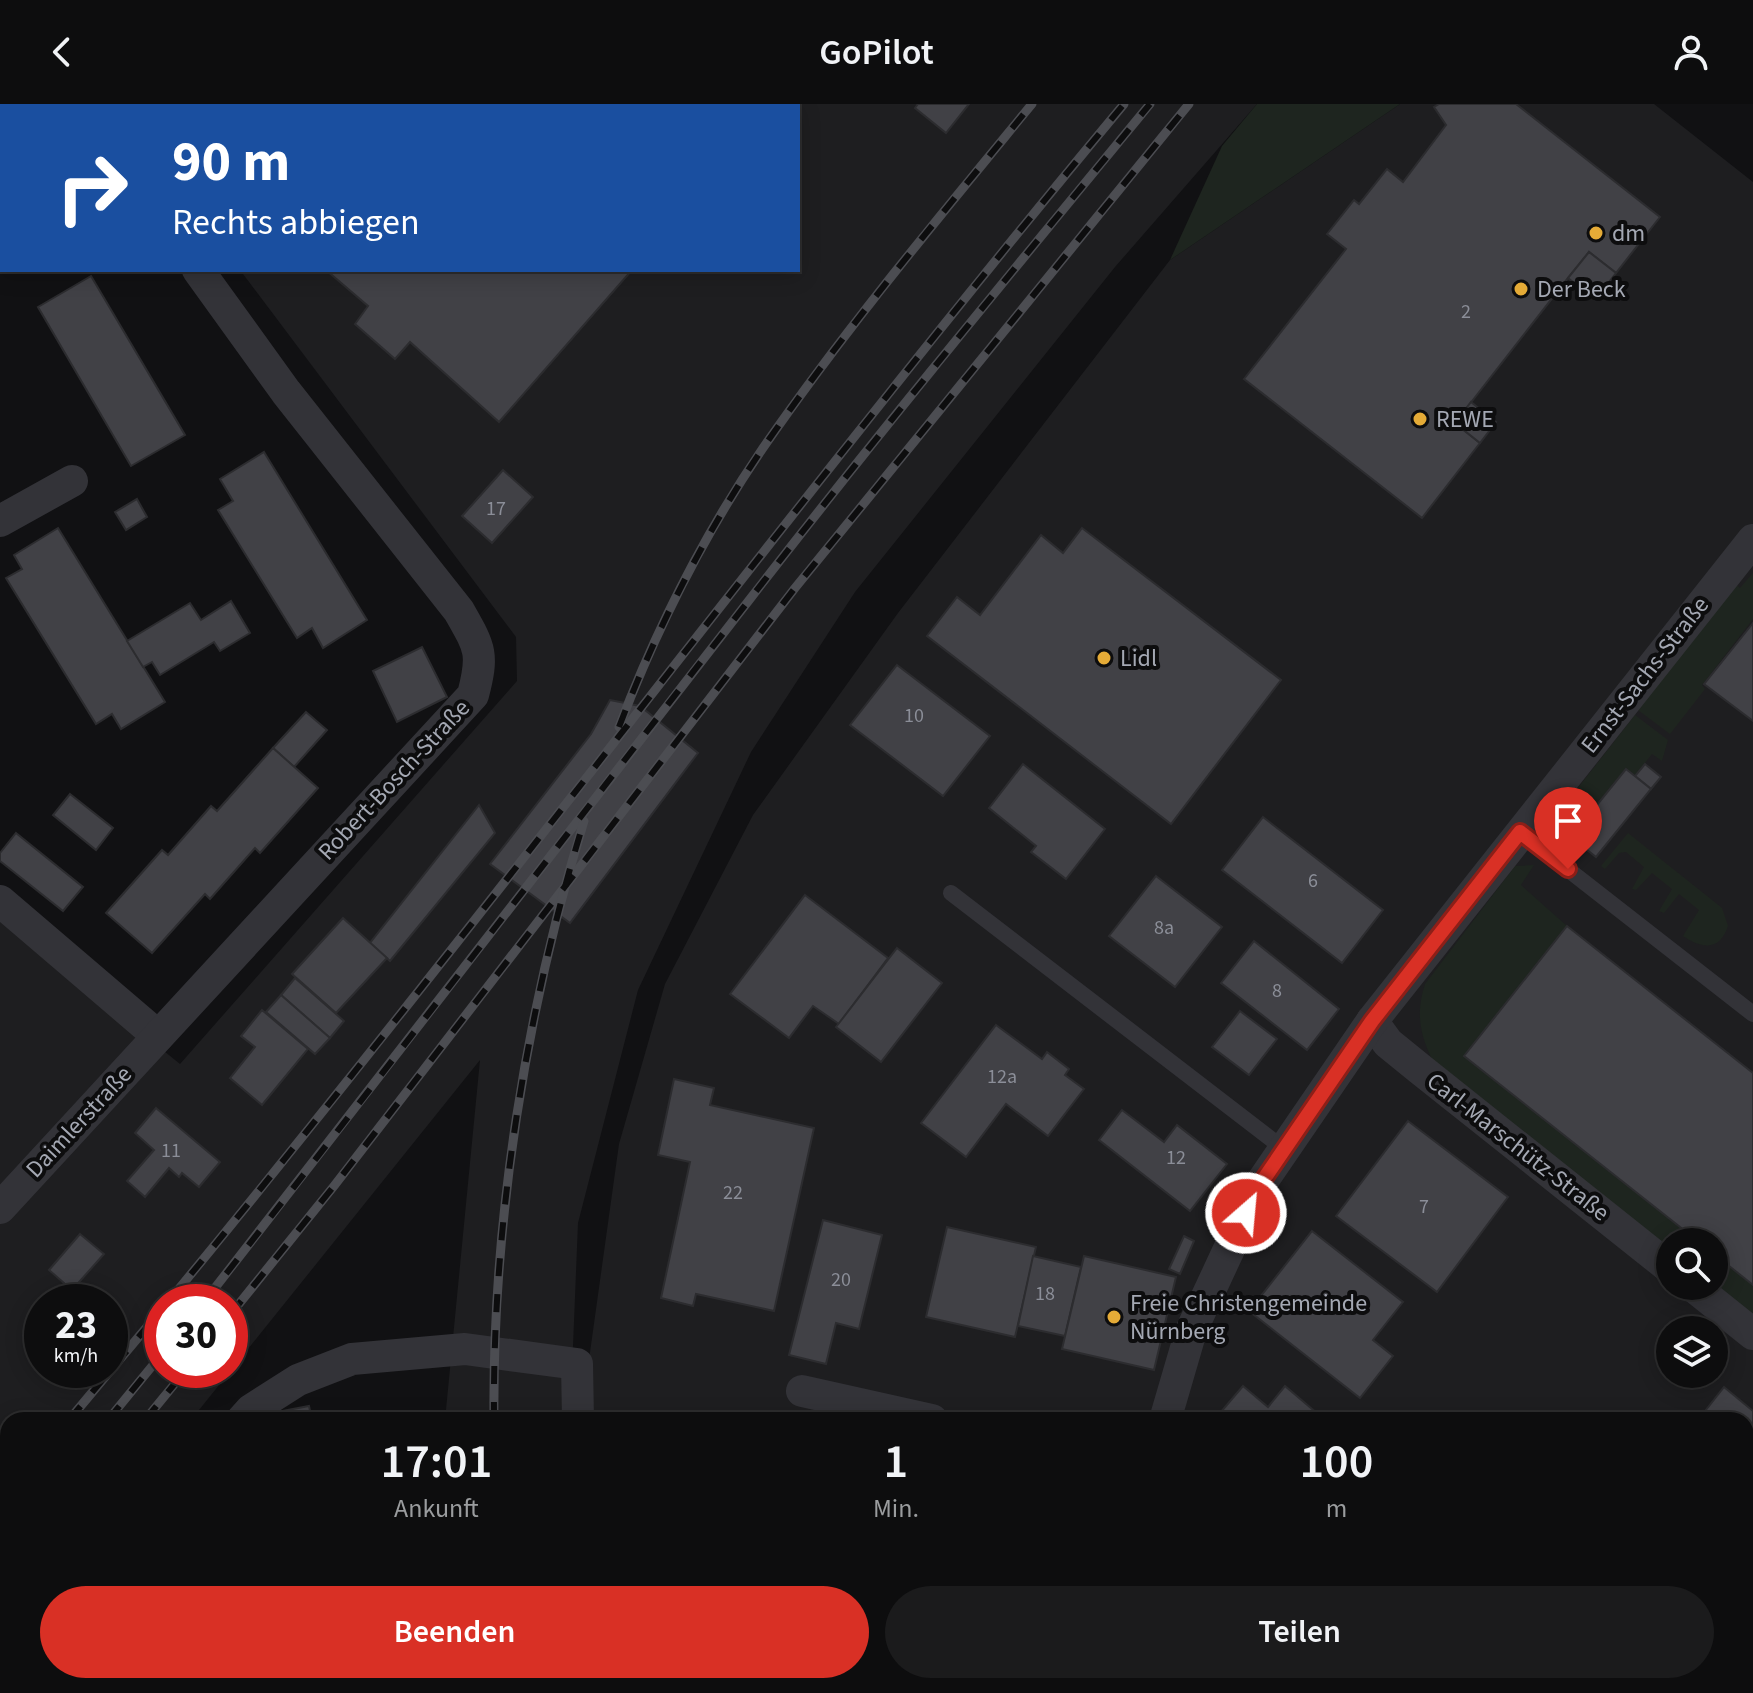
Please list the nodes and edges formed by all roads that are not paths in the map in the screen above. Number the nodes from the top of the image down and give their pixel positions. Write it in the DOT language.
graph roads {
  1 [pos="199,272"];
  2 [pos="72,481"];
  3 [pos="0,521"];
  4 [pos="1753,540"];
  5 [pos="1520,832"];
  6 [pos="951,893"];
  7 [pos="0,901"];
  8 [pos="1753,1014"];
  9 [pos="1372,1021"];
  10 [pos="158,1036"];
  11 [pos="1284,1149"];
  12 [pos="0,1208"];
  13 [pos="1656,1257"];
  14 [pos="1710,1300"];
  15 [pos="1753,1334"];
  16 [pos="802,1391"];
  17 [pos="249,1412"];
  18 [pos="578,1412"];
  19 [pos="896,1412"];
  20 [pos="1167,1412"];
  1 -- 10 [label="street, Robert-Bosch-Straße"];
  2 -- 3 [label="street"];
  4 -- 5 [label="street, Ernst-Sachs-Straße"];
  5 -- 8 [label="lane"];
  5 -- 9 [label="street, Ernst-Sachs-Straße"];
  6 -- 11 [label="lane"];
  7 -- 10 [label="street"];
  9 -- 11 [label="street, Ernst-Sachs-Straße"];
  9 -- 13 [label="street, Carl-Marschütz-Straße"];
  10 -- 12 [label="street, Daimlerstraße"];
  11 -- 20 [label="street, Ernst-Sachs-Straße"];
  14 -- 15 [label="street"];
  16 -- 19 [label="street"];
  17 -- 18 [label="street"];
}
